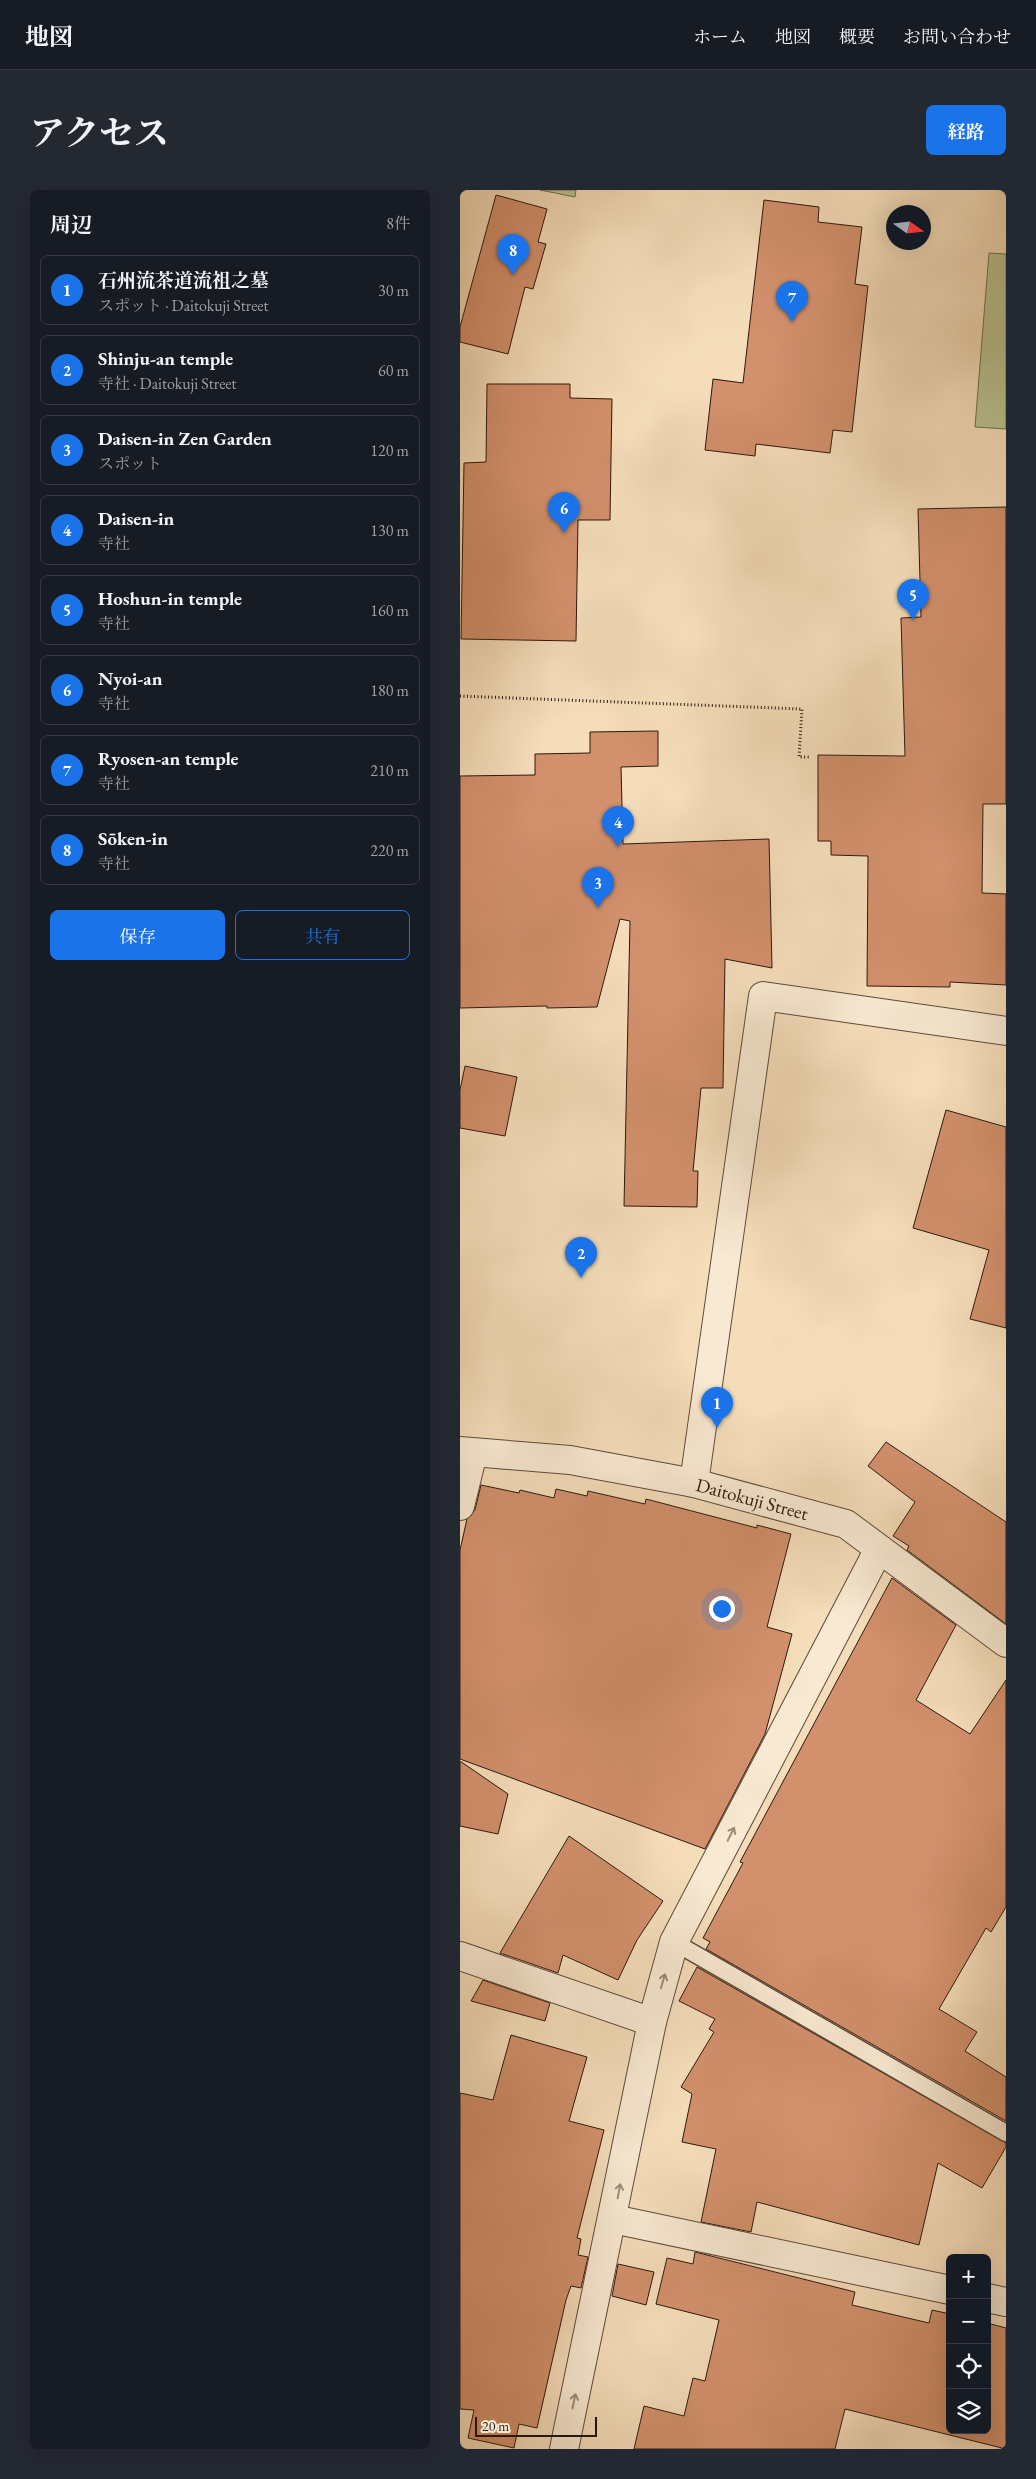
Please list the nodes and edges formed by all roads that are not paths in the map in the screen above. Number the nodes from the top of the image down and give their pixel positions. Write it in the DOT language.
graph roads {
  1 [pos="1006,1031"];
  2 [pos="466,1452"];
  3 [pos="694,1483"];
  4 [pos="460,1506"];
  5 [pos="879,1549"];
  6 [pos="1006,1643"];
  7 [pos="674,1942"];
  8 [pos="460,1956"];
  9 [pos="652,2022"];
  10 [pos="1006,2133"];
  11 [pos="613,2218"];
  12 [pos="946,2289"];
  13 [pos="991,2299"];
  14 [pos="1006,2302"];
  15 [pos="564,2449"];
  1 -- 3 [label="street"];
  2 -- 3 [label="street, Daitokuji Street"];
  2 -- 4 [label="street"];
  3 -- 5 [label="street, Daitokuji Street"];
  5 -- 6 [label="street, Daitokuji Street"];
  7 -- 5 [label="street, one-way"];
  9 -- 7 [label="street, one-way"];
  7 -- 10 [label="lane"];
  8 -- 9 [label="street"];
  11 -- 9 [label="street, one-way"];
  11 -- 12 [label="street"];
  15 -- 11 [label="street, one-way"];
  13 -- 14 [label="street"];
}
